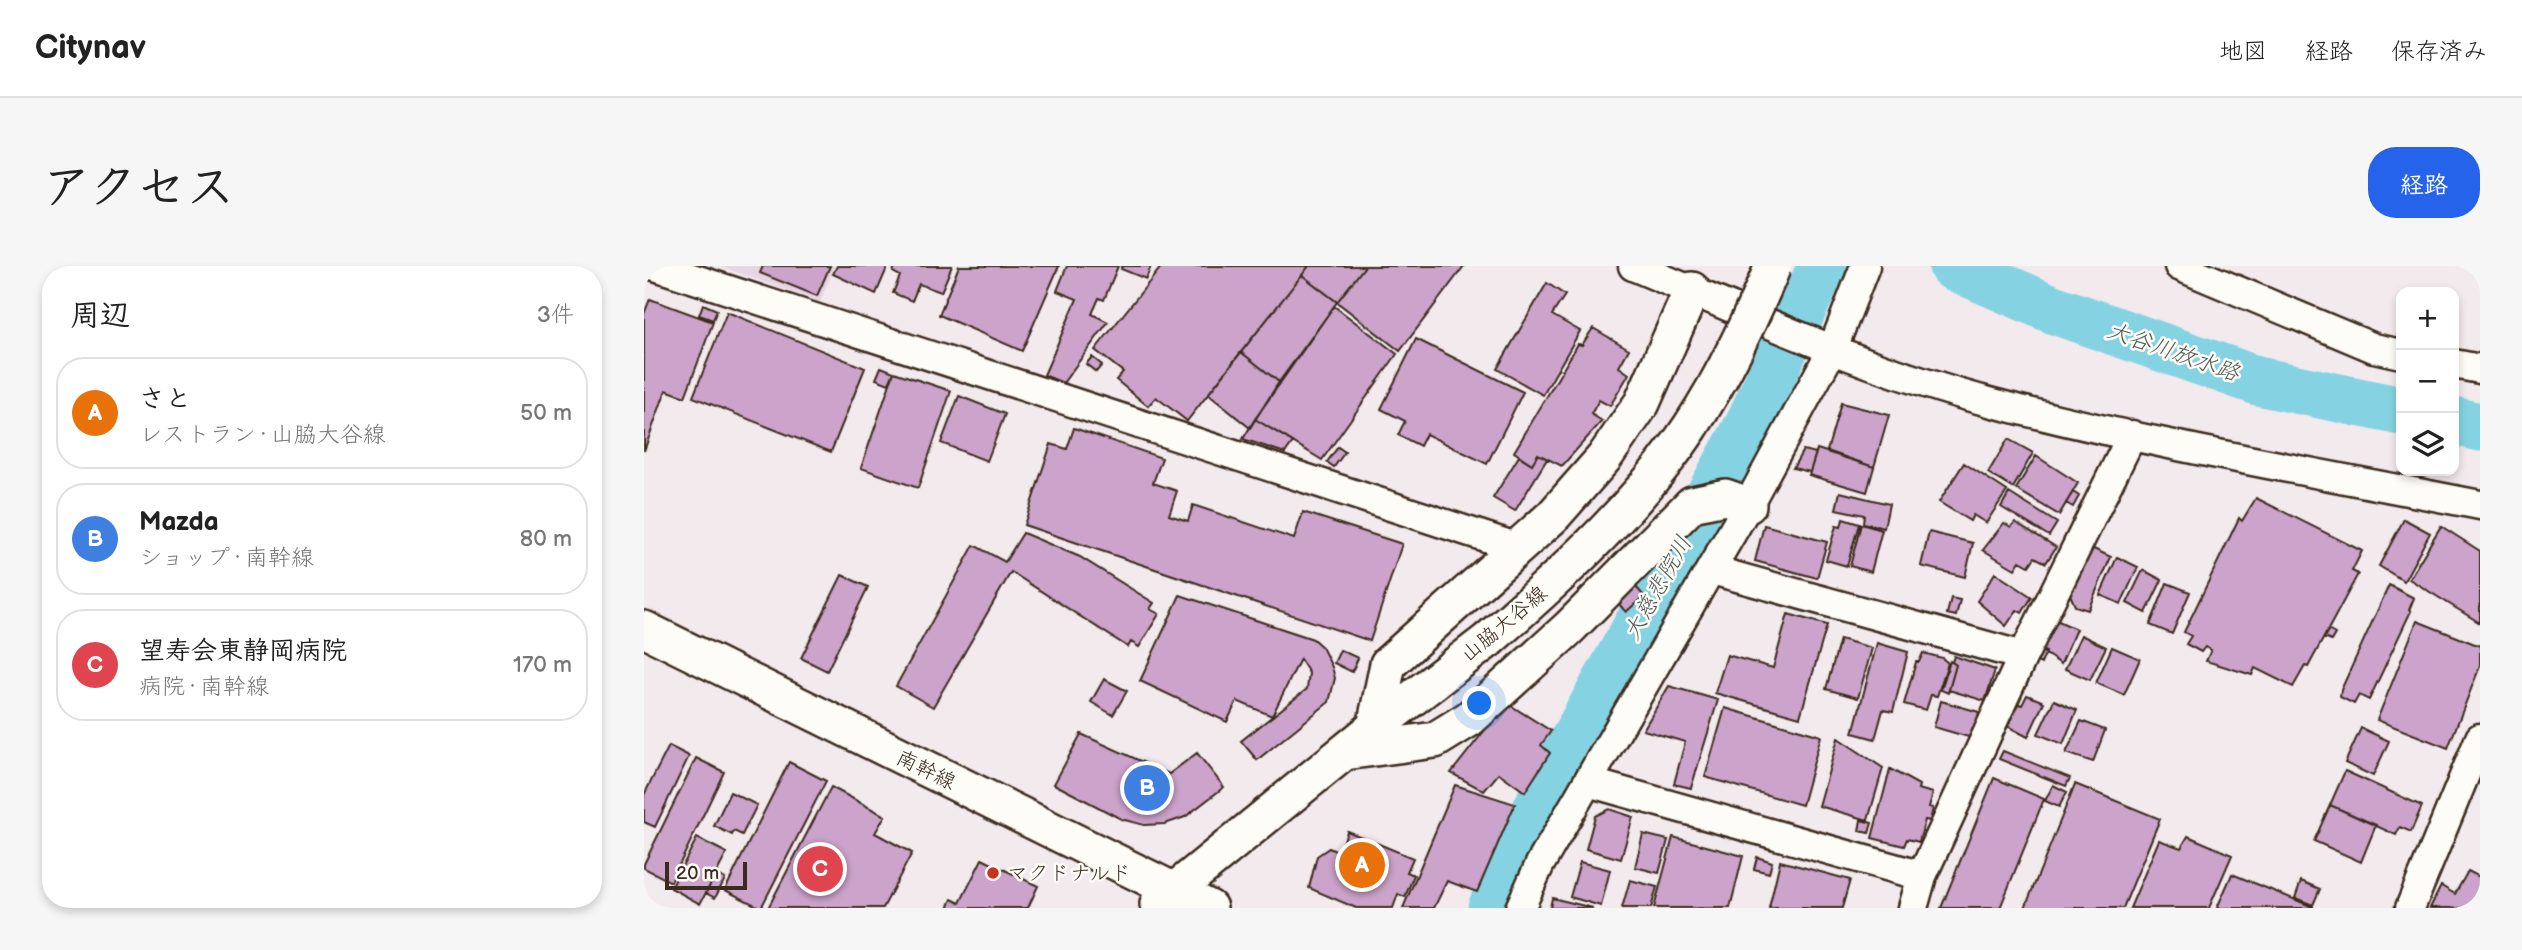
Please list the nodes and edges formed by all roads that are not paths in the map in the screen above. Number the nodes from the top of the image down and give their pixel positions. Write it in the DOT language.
graph roads {
  1 [pos="655,266"];
  2 [pos="1633,266"];
  3 [pos="1773,266"];
  4 [pos="1865,266"];
  5 [pos="2179,266"];
  6 [pos="1692,290"];
  7 [pos="1826,345"];
  8 [pos="2396,353"];
  9 [pos="2459,365"];
  10 [pos="2480,369"];
  11 [pos="2132,435"];
  12 [pos="1748,505"];
  13 [pos="2480,505"];
  14 [pos="1516,547"];
  15 [pos="1712,570"];
  16 [pos="644,629"];
  17 [pos="2023,656"];
  18 [pos="1375,727"];
  19 [pos="2480,738"];
  20 [pos="1345,752"];
  21 [pos="1588,782"];
  22 [pos="1922,876"];
  23 [pos="1163,900"];
  24 [pos="1209,908"];
  25 [pos="1520,908"];
  26 [pos="1913,908"];
  27 [pos="2410,908"];
  1 -- 14 [label="street"];
  2 -- 6 [label="street"];
  3 -- 18 [label="main road, 山脇大谷線, bridge"];
  4 -- 7 [label="street"];
  5 -- 8 [label="street"];
  6 -- 7 [label="street"];
  6 -- 14 [label="main road"];
  7 -- 11 [label="street"];
  7 -- 12 [label="street"];
  9 -- 10 [label="street"];
  11 -- 13 [label="street"];
  11 -- 17 [label="street"];
  12 -- 15 [label="street"];
  12 -- 20 [label="main road"];
  14 -- 18 [label="main road"];
  15 -- 17 [label="street"];
  15 -- 21 [label="street"];
  16 -- 23 [label="main road, 南幹線"];
  17 -- 22 [label="street"];
  18 -- 20 [label="main road, 山脇大谷線"];
  19 -- 27 [label="street"];
  20 -- 23 [label="main road, 山脇大谷線"];
  21 -- 22 [label="street"];
  21 -- 25 [label="street"];
  22 -- 26 [label="street"];
  23 -- 24 [label="main road, 南幹線"];
}
